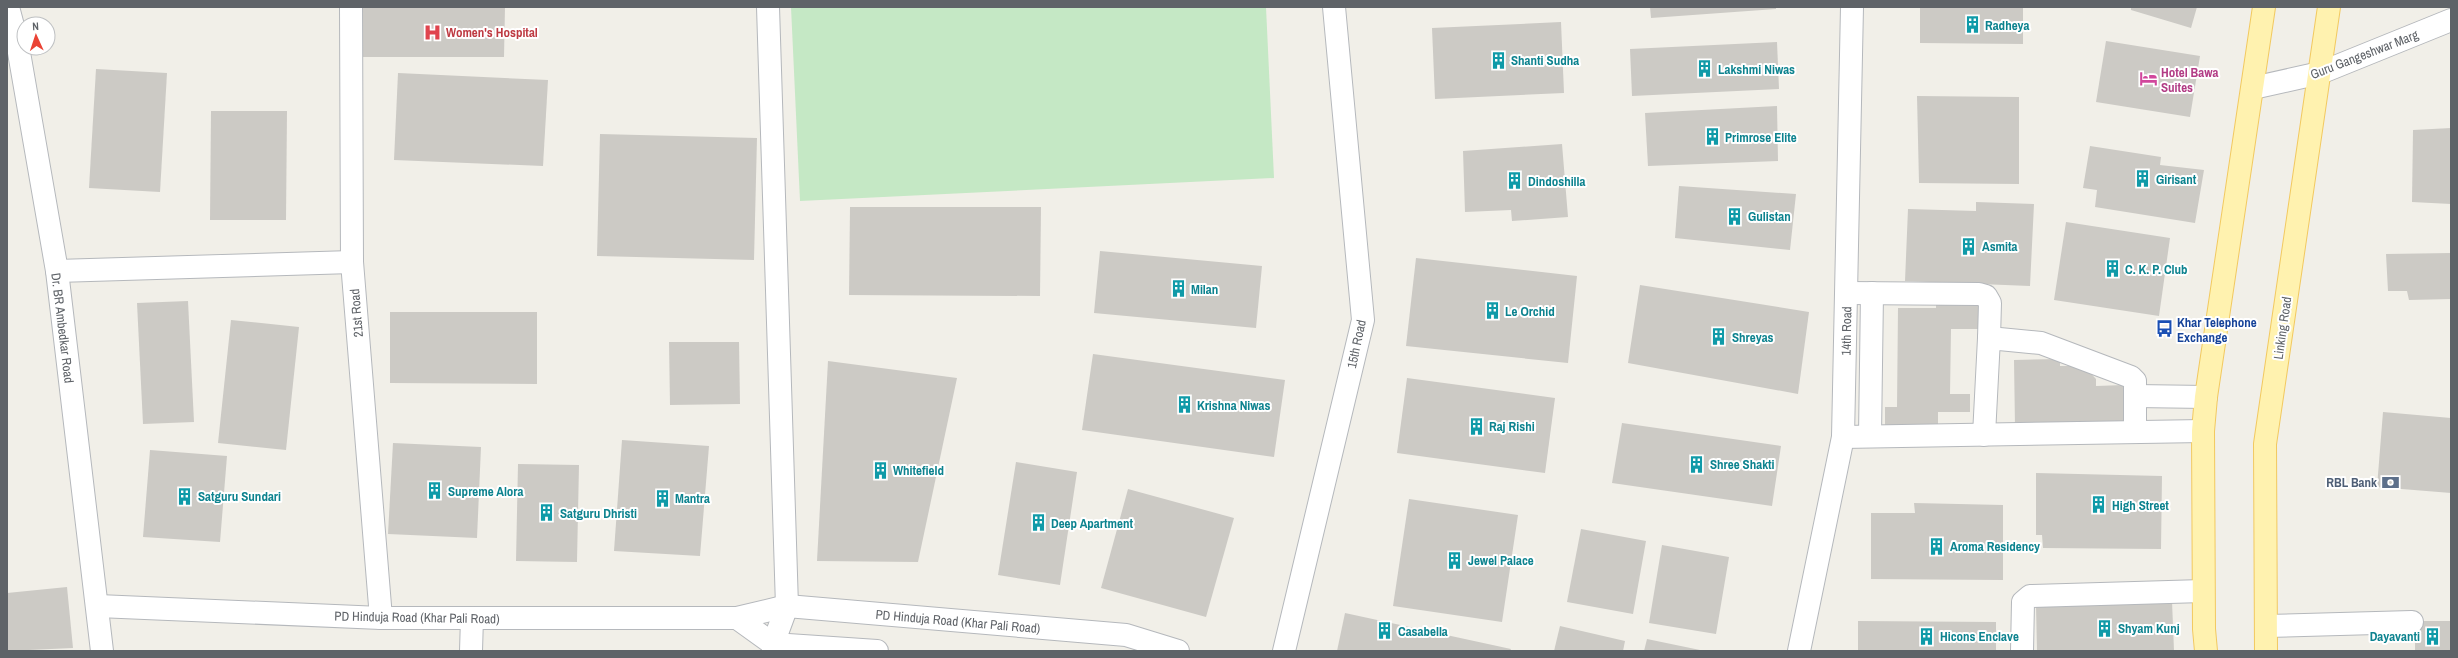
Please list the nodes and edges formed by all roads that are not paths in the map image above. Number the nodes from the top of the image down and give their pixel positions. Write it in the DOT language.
graph roads {
  1 [pos="8,7"];
  2 [pos="351,7"];
  3 [pos="768,7"];
  4 [pos="1334,7"];
  5 [pos="1852,7"];
  6 [pos="2264,7"];
  7 [pos="2330,7"];
  8 [pos="2451,20"];
  9 [pos="2320,73"];
  10 [pos="2253,88"];
  11 [pos="352,262"];
  12 [pos="57,271"];
  13 [pos="1847,293"];
  14 [pos="1872,293"];
  15 [pos="1989,338"];
  16 [pos="2135,396"];
  17 [pos="2206,397"];
  18 [pos="2203,431"];
  19 [pos="2136,432"];
  20 [pos="1984,435"];
  21 [pos="1870,436"];
  22 [pos="1843,437"];
  23 [pos="2203,591"];
  24 [pos="98,606"];
  25 [pos="788,606"];
  26 [pos="381,618"];
  27 [pos="472,618"];
  28 [pos="737,618"];
  29 [pos="2412,622"];
  30 [pos="2266,626"];
  31 [pos="773,648"];
  32 [pos="102,651"];
  33 [pos="471,651"];
  34 [pos="876,651"];
  35 [pos="1178,651"];
  36 [pos="1284,651"];
  37 [pos="1798,651"];
  38 [pos="2022,651"];
  39 [pos="2206,651"];
  40 [pos="2266,651"];
  1 -- 12 [label="street, Dr. BR Ambedkar Road"];
  2 -- 11 [label="street, 21st Road"];
  3 -- 25 [label="street"];
  4 -- 36 [label="street, 15th Road"];
  5 -- 13 [label="street, 14th Road"];
  6 -- 10 [label="main road"];
  7 -- 9 [label="main road, Linking Road"];
  8 -- 9 [label="street, Guru Gangeshwar Marg"];
  9 -- 10 [label="street, Guru Gangeshwar Marg"];
  9 -- 30 [label="main road, Linking Road"];
  10 -- 17 [label="main road"];
  11 -- 12 [label="street"];
  11 -- 26 [label="street, 21st Road"];
  12 -- 24 [label="street, Dr. BR Ambedkar Road"];
  13 -- 14 [label="street"];
  13 -- 22 [label="street, 14th Road"];
  14 -- 15 [label="street"];
  14 -- 21 [label="street"];
  15 -- 16 [label="street"];
  15 -- 20 [label="street"];
  16 -- 17 [label="street"];
  16 -- 19 [label="street"];
  17 -- 18 [label="main road"];
  18 -- 19 [label="street"];
  18 -- 23 [label="main road"];
  19 -- 20 [label="street"];
  20 -- 21 [label="street"];
  21 -- 22 [label="street"];
  22 -- 37 [label="street, 14th Road"];
  23 -- 38 [label="street"];
  23 -- 39 [label="main road"];
  24 -- 26 [label="street, PD Hinduja Road (Khar Pali Road)"];
  24 -- 32 [label="street, Dr. BR Ambedkar Road"];
  25 -- 28 [label="street, PD Hinduja Road (Khar Pali Road)"];
  25 -- 31 [label="street"];
  25 -- 35 [label="street, PD Hinduja Road (Khar Pali Road)"];
  26 -- 27 [label="street, PD Hinduja Road (Khar Pali Road)"];
  27 -- 28 [label="street, PD Hinduja Road (Khar Pali Road)"];
  27 -- 33 [label="street"];
  28 -- 31 [label="street"];
  29 -- 30 [label="street"];
  30 -- 40 [label="main road, Linking Road"];
  31 -- 34 [label="street"];
}
